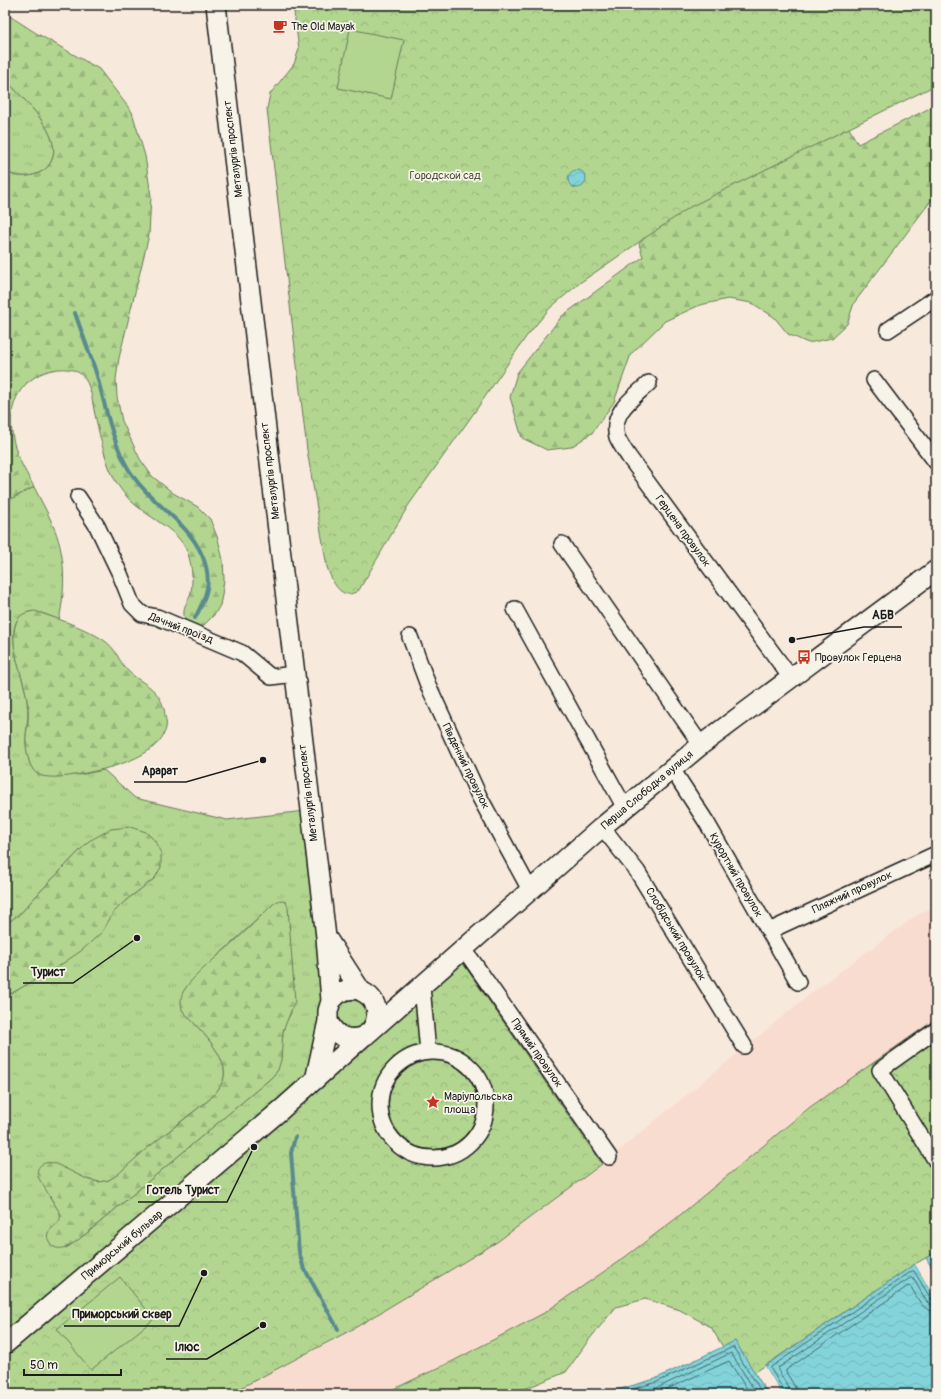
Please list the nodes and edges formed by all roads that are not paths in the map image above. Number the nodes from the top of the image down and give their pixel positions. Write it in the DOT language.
graph roads {
  1 [pos="216,5"];
  2 [pos="936,298"];
  3 [pos="888,330"];
  4 [pos="874,380"];
  5 [pos="649,383"];
  6 [pos="936,462"];
  7 [pos="78,497"];
  8 [pos="562,544"];
  9 [pos="936,570"];
  10 [pos="515,609"];
  11 [pos="410,637"];
  12 [pos="294,674"];
  13 [pos="791,678"];
  14 [pos="701,746"];
  15 [pos="672,769"];
  16 [pos="625,808"];
  17 [pos="602,827"];
  18 [pos="936,854"];
  19 [pos="530,890"];
  20 [pos="769,931"];
  21 [pos="326,937"];
  22 [pos="464,949"];
  23 [pos="798,982"];
  24 [pos="422,986"];
  25 [pos="367,996"];
  26 [pos="331,1001"];
  27 [pos="399,1006"];
  28 [pos="328,1021"];
  29 [pos="936,1030"];
  30 [pos="369,1032"];
  31 [pos="744,1046"];
  32 [pos="428,1052"];
  33 [pos="315,1080"];
  34 [pos="609,1157"];
  35 [pos="936,1161"];
  36 [pos="5,1344"];
  1 -- 12 [label="street, Металургів проспект"];
  2 -- 3 [label="street"];
  4 -- 6 [label="street"];
  5 -- 13 [label="street, Герцена провулок"];
  7 -- 12 [label="street, Дачний проїзд"];
  8 -- 14 [label="street"];
  9 -- 13 [label="street, Перша Слободка вулиця"];
  10 -- 16 [label="street"];
  11 -- 19 [label="street, Південний провулок"];
  12 -- 21 [label="street, Металургів проспект"];
  13 -- 14 [label="street, Перша Слободка вулиця"];
  14 -- 15 [label="street, Перша Слободка вулиця"];
  15 -- 16 [label="street, Перша Слободка вулиця"];
  15 -- 20 [label="street, Курортний провулок"];
  16 -- 17 [label="street, Перша Слободка вулиця"];
  17 -- 19 [label="street, Перша Слободка вулиця"];
  17 -- 31 [label="street, Слобідський провулок"];
  18 -- 20 [label="street, Пляжний провулок"];
  19 -- 22 [label="street, Перша Слободка вулиця"];
  20 -- 23 [label="street, Курортний провулок"];
  21 -- 25 [label="street"];
  21 -- 26 [label="street, Металургів проспект"];
  22 -- 24 [label="street, Перша Слободка вулиця"];
  22 -- 34 [label="street, Прямий провулок"];
  24 -- 27 [label="street, Перша Слободка вулиця"];
  24 -- 32 [label="street"];
  25 -- 26 [label="street"];
  25 -- 27 [label="street"];
  25 -- 30 [label="street"];
  26 -- 28 [label="street"];
  27 -- 30 [label="street, Перша Слободка вулиця"];
  28 -- 30 [label="street"];
  28 -- 33 [label="street"];
  29 -- 35 [label="street"];
  30 -- 33 [label="street, Приморський бульвар"];
  32 -- 32 [label="street"];
  33 -- 36 [label="street, Приморський бульвар"];
}
